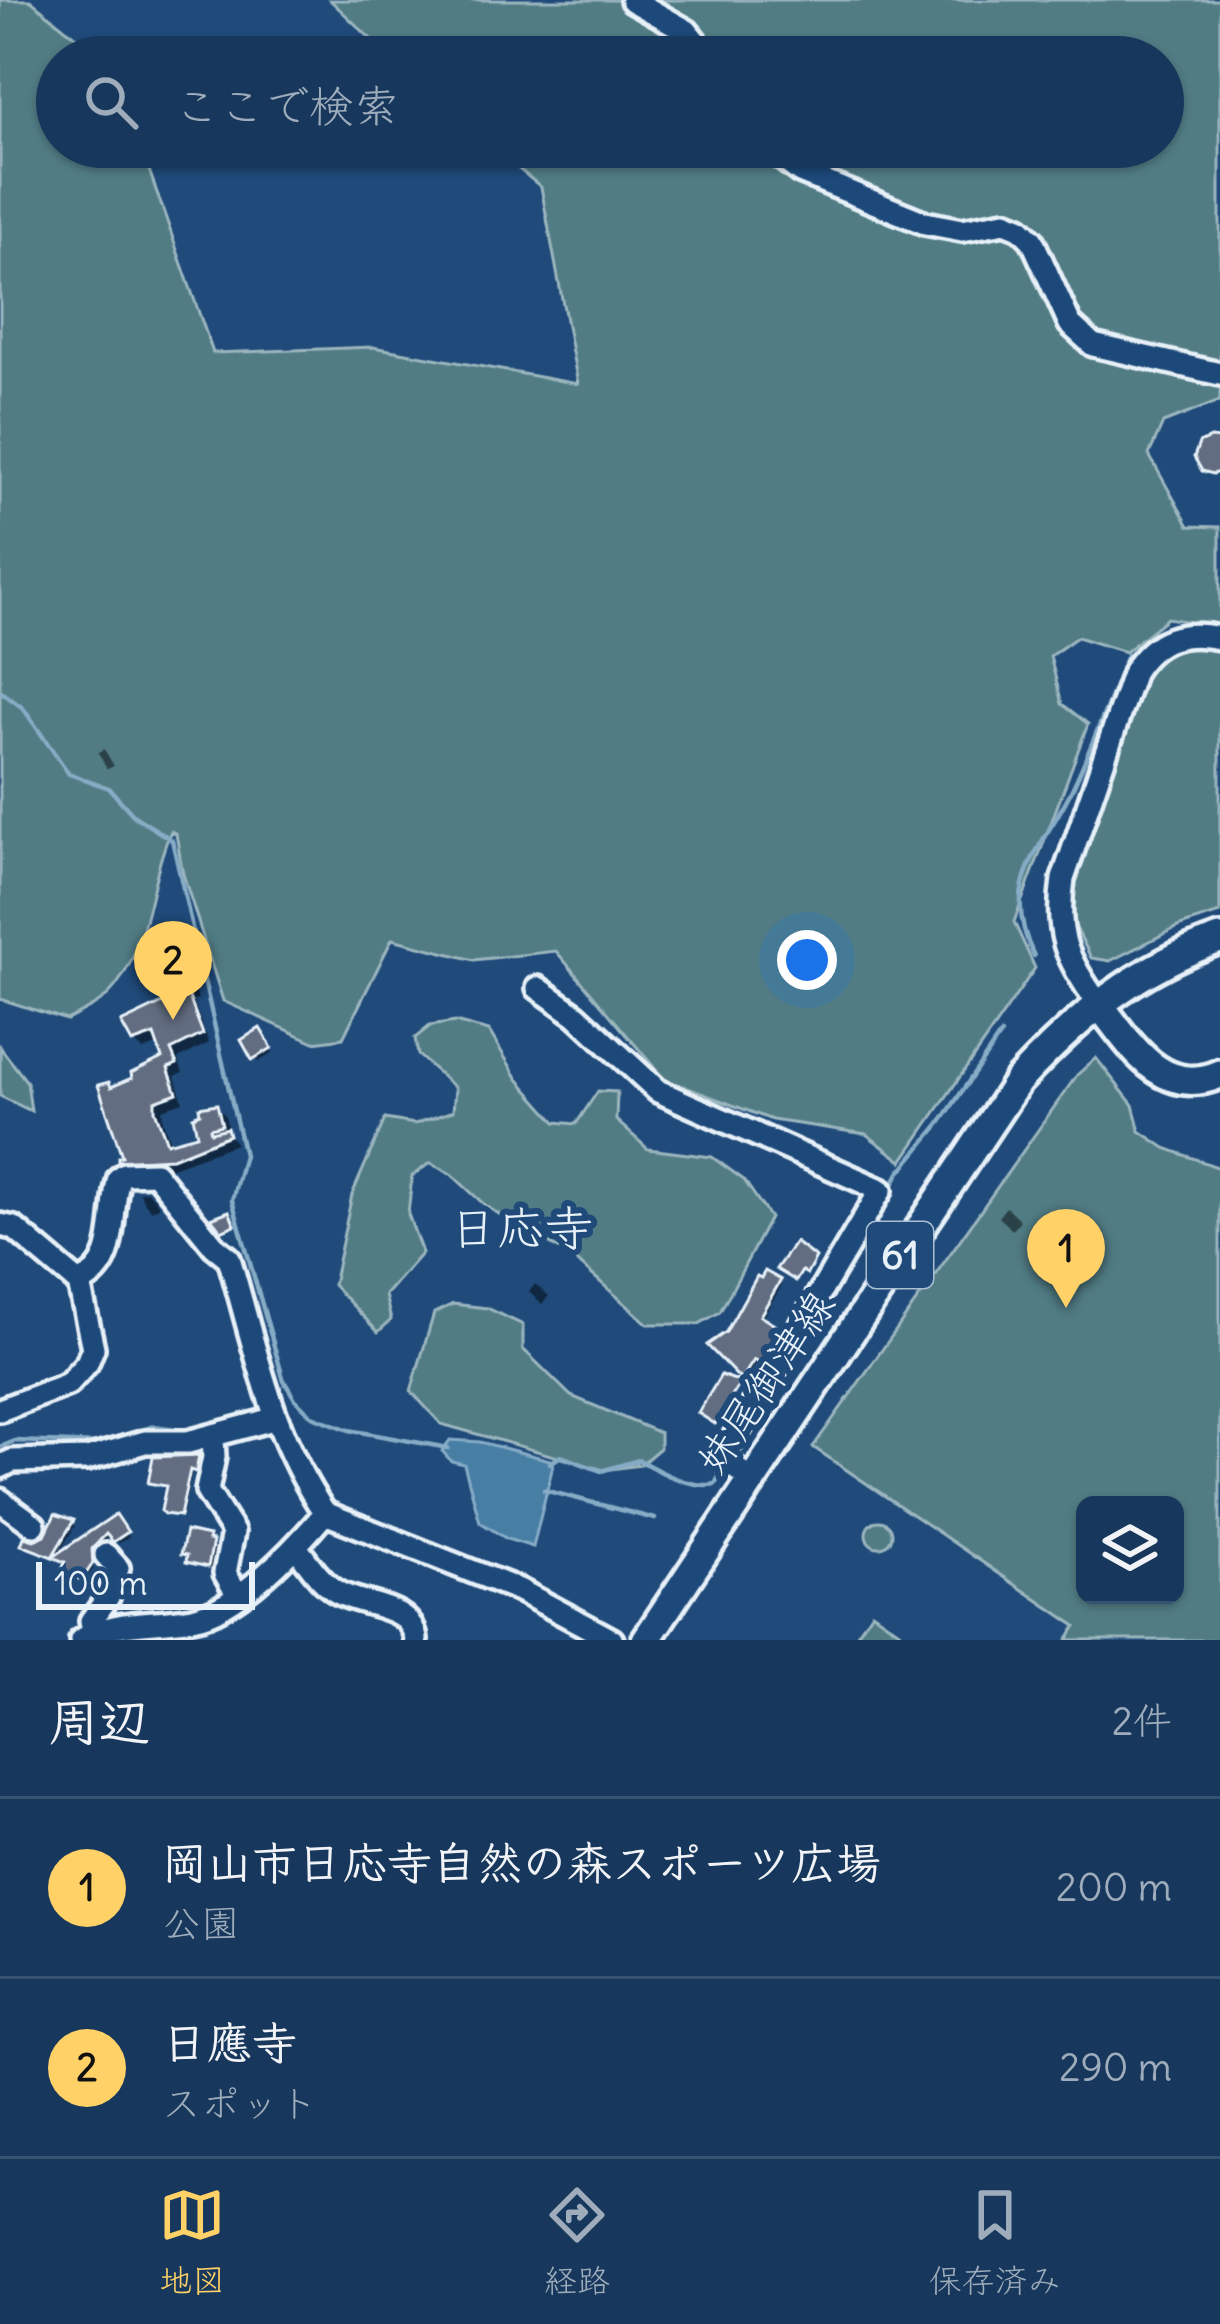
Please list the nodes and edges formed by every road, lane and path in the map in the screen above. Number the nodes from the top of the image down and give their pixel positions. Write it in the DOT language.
graph roads {
  1 [pos="632,0"];
  2 [pos="690,36"];
  3 [pos="795,168"];
  4 [pos="1220,374"];
  5 [pos="1220,638"];
  6 [pos="1220,939"];
  7 [pos="538,988"];
  8 [pos="1098,1003"];
  9 [pos="1220,1074"];
  10 [pos="0,1225"];
  11 [pos="79,1283"];
  12 [pos="0,1410"];
  13 [pos="273,1419"];
  14 [pos="213,1437"];
  15 [pos="0,1467"];
  16 [pos="734,1469"];
  17 [pos="0,1500"];
  18 [pos="325,1513"];
  19 [pos="34,1525"];
  20 [pos="296,1547"];
  21 [pos="106,1555"];
  22 [pos="237,1594"];
  23 [pos="87,1636"];
  24 [pos="416,1640"];
  25 [pos="612,1640"];
  26 [pos="646,1640"];
  1 -- 2 [label="street"];
  3 -- 4 [label="street"];
  5 -- 8 [label="street"];
  6 -- 8 [label="main road, 妹尾御津線 / 61"];
  7 -- 16 [label="street"];
  8 -- 9 [label="main road"];
  8 -- 16 [label="main road, 妹尾御津線 / 61"];
  10 -- 11 [label="street"];
  11 -- 12 [label="street"];
  11 -- 13 [label="street"];
  13 -- 14 [label="street"];
  13 -- 18 [label="street"];
  14 -- 15 [label="street"];
  14 -- 22 [label="street"];
  16 -- 26 [label="main road, 妹尾御津線 / 61"];
  17 -- 19 [label="street"];
  18 -- 20 [label="street"];
  18 -- 25 [label="street"];
  20 -- 22 [label="street"];
  20 -- 24 [label="street"];
  21 -- 23 [label="street"];
  22 -- 23 [label="street"];
}
